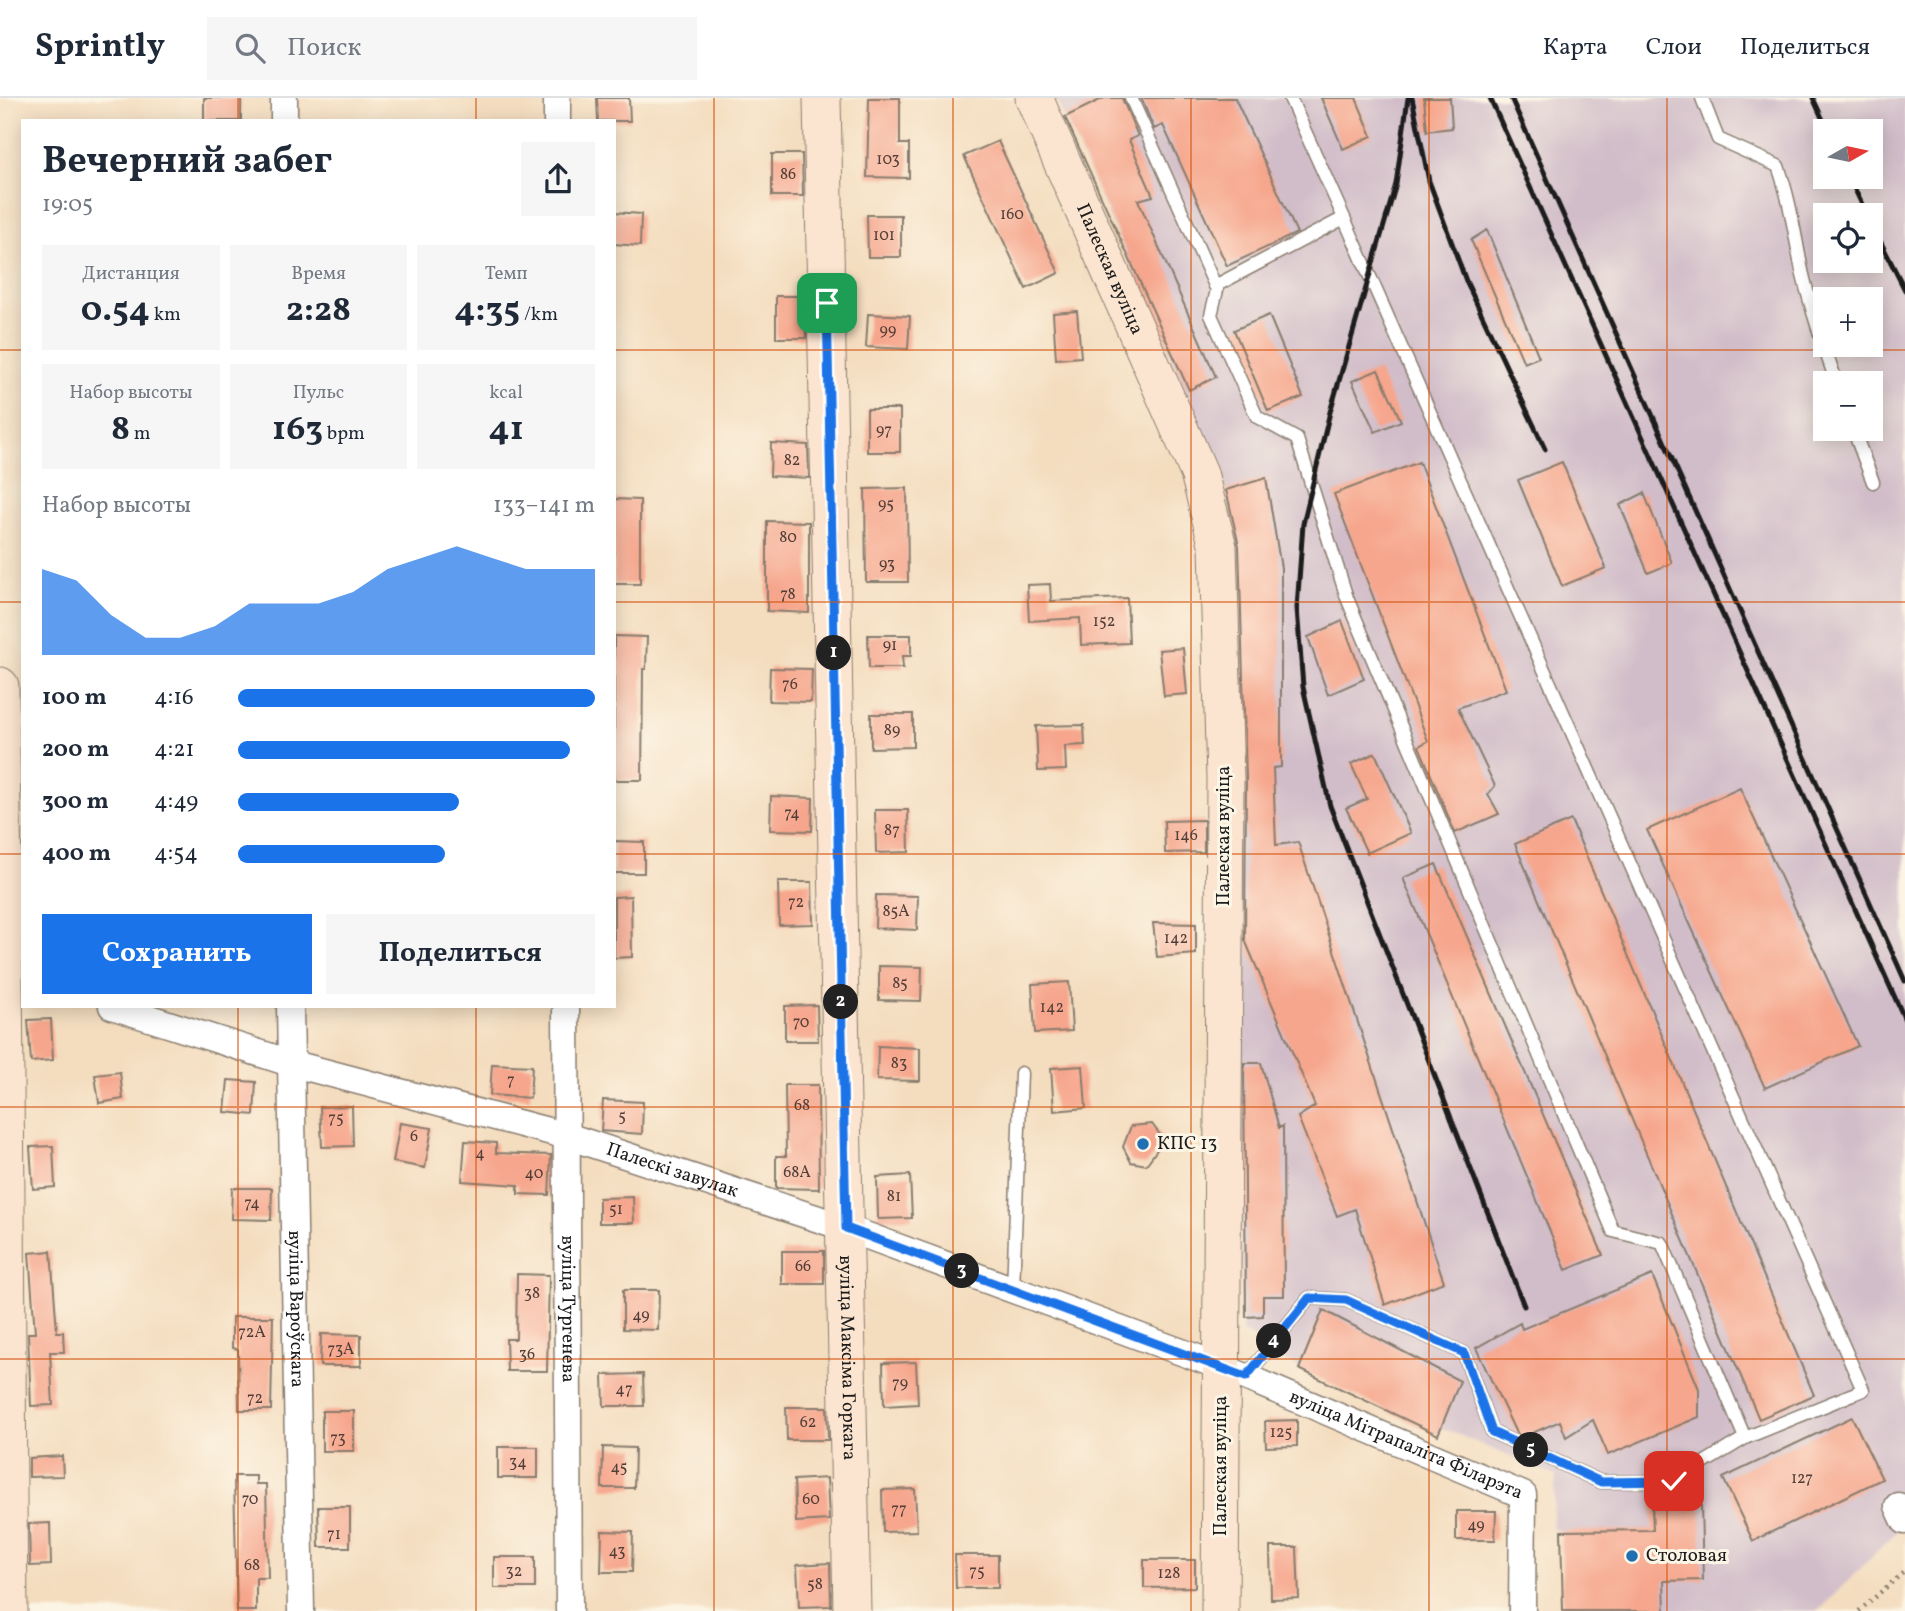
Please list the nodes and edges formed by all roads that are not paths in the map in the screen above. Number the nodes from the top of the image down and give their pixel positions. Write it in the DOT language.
graph roads {
  1 [pos="284,98"];
  2 [pos="557,98"];
  3 [pos="822,98"];
  4 [pos="1034,98"];
  5 [pos="1131,98"];
  6 [pos="1290,98"];
  7 [pos="1702,98"];
  8 [pos="284,119"];
  9 [pos="557,119"];
  10 [pos="1344,218"];
  11 [pos="1215,286"];
  12 [pos="1832,371"];
  13 [pos="1858,441"];
  14 [pos="1873,482"];
  15 [pos="0,686"];
  16 [pos="14,978"];
  17 [pos="118,1008"];
  18 [pos="289,1008"];
  19 [pos="566,1008"];
  20 [pos="290,1063"];
  21 [pos="1021,1073"];
  22 [pos="567,1136"];
  23 [pos="846,1228"];
  24 [pos="1013,1290"];
  25 [pos="1234,1372"];
  26 [pos="1745,1438"];
  27 [pos="9,1611"];
  28 [pos="301,1611"];
  29 [pos="569,1611"];
  30 [pos="852,1611"];
  31 [pos="1220,1611"];
  32 [pos="1522,1611"];
  1 -- 8 [label="street"];
  2 -- 9 [label="street"];
  3 -- 23 [label="street, вуліца Максіма Горкага"];
  4 -- 25 [label="street, Палеская вуліца"];
  5 -- 11 [label="lane"];
  6 -- 10 [label="lane"];
  7 -- 12 [label="lane"];
  10 -- 11 [label="lane"];
  10 -- 26 [label="lane"];
  11 -- 26 [label="lane"];
  13 -- 14 [label="lane"];
  15 -- 16 [label="street"];
  16 -- 27 [label="street"];
  17 -- 20 [label="street, Палескі завулак"];
  18 -- 20 [label="street, вуліца Вароўскага"];
  19 -- 22 [label="street, вуліца Тургенева"];
  20 -- 22 [label="street, Палескі завулак"];
  20 -- 28 [label="street, вуліца Вароўскага"];
  21 -- 24 [label="lane"];
  22 -- 23 [label="street, Палескі завулак"];
  22 -- 29 [label="street, вуліца Тургенева"];
  23 -- 24 [label="street, Палескі завулак"];
  23 -- 30 [label="street, вуліца Максіма Горкага"];
  24 -- 25 [label="street, Палескі завулак"];
  25 -- 26 [label="lane"];
  25 -- 31 [label="street, Палеская вуліца"];
  25 -- 32 [label="street, вуліца Мітрапаліта Філарэта"];
}
